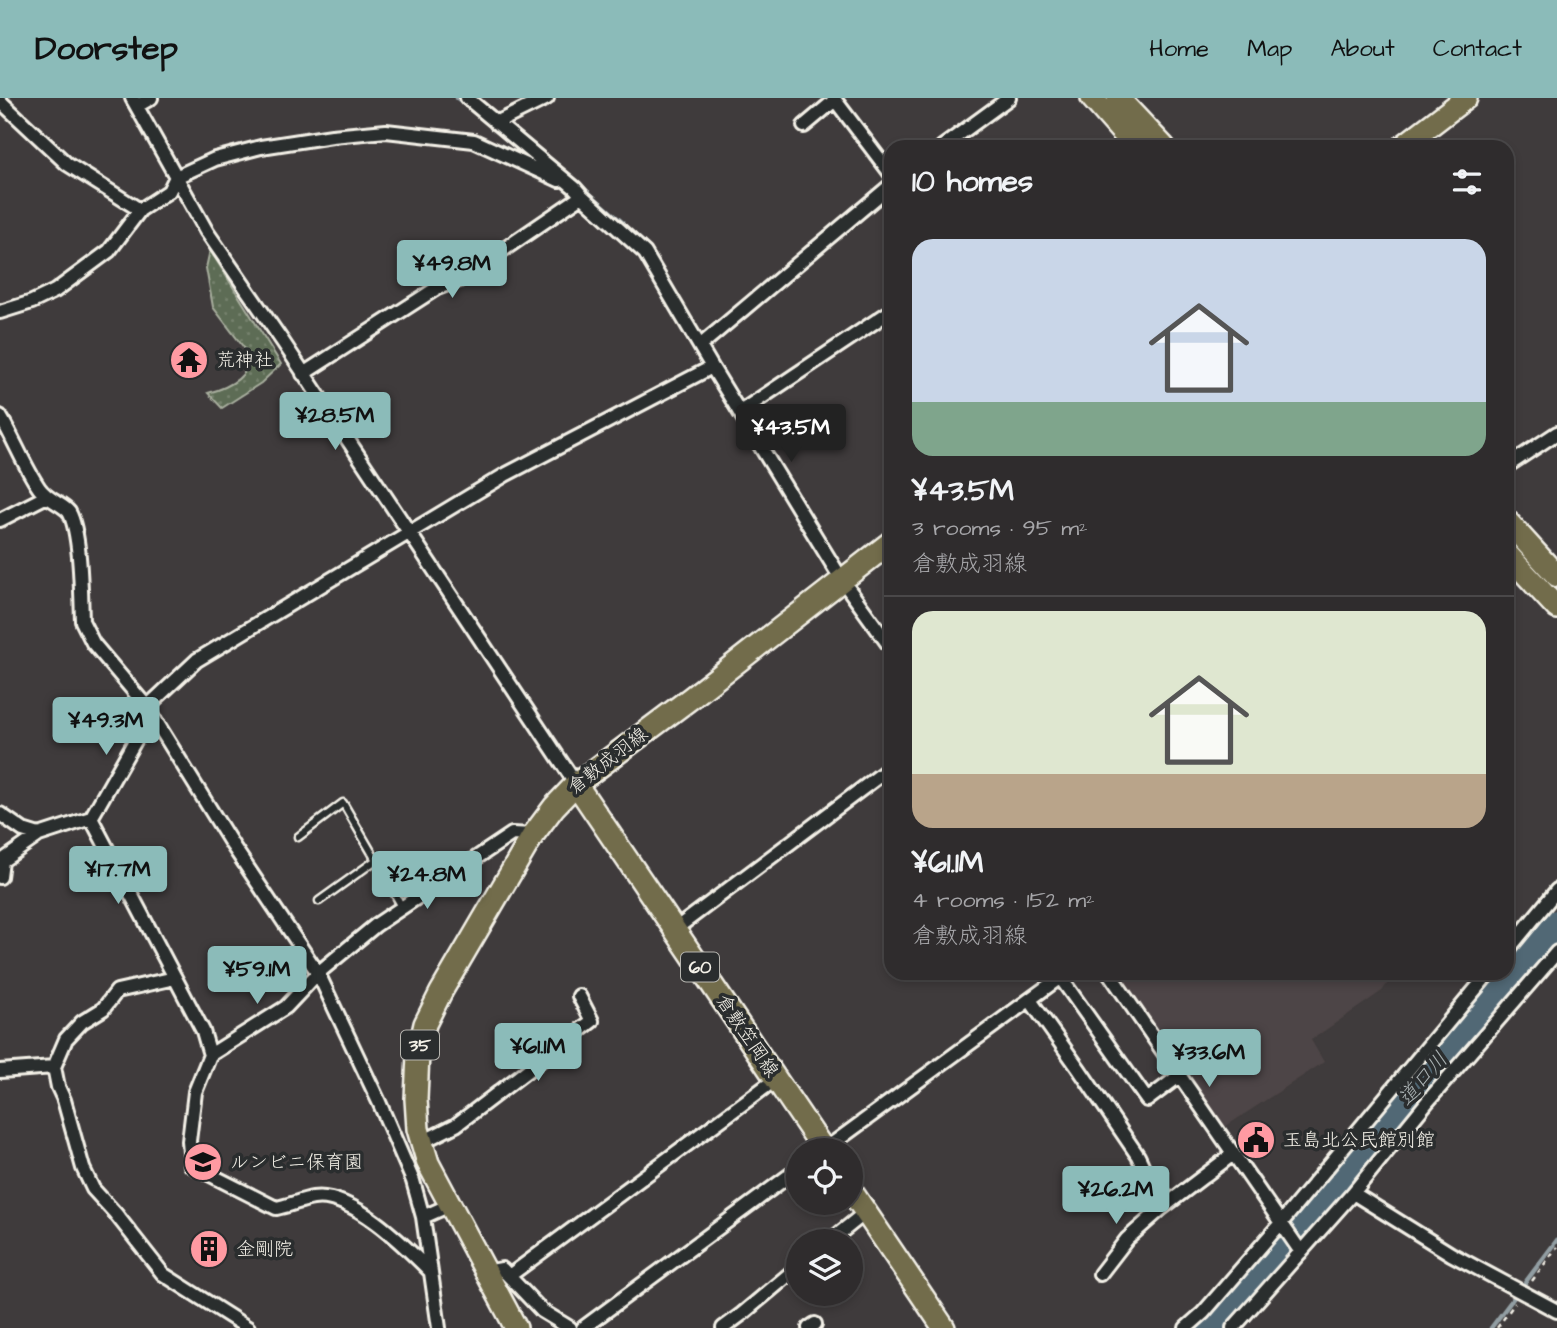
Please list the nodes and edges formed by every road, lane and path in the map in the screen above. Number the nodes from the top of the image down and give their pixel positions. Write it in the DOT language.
graph roads {
  1 [pos="151,98"];
  2 [pos="467,98"];
  3 [pos="547,98"];
  4 [pos="1009,98"];
  5 [pos="1092,98"];
  6 [pos="1118,98"];
  7 [pos="1463,99"];
  8 [pos="0,101"];
  9 [pos="134,102"];
  10 [pos="496,122"];
  11 [pos="804,126"];
  12 [pos="952,140"];
  13 [pos="1129,140"];
  14 [pos="1157,140"];
  15 [pos="1411,140"];
  16 [pos="884,165"];
  17 [pos="176,177"];
  18 [pos="884,191"];
  19 [pos="578,192"];
  20 [pos="140,209"];
  21 [pos="0,312"];
  22 [pos="884,316"];
  23 [pos="701,345"];
  24 [pos="712,367"];
  25 [pos="303,374"];
  26 [pos="740,412"];
  27 [pos="0,416"];
  28 [pos="1557,433"];
  29 [pos="1514,461"];
  30 [pos="47,496"];
  31 [pos="0,520"];
  32 [pos="1514,528"];
  33 [pos="409,534"];
  34 [pos="884,547"];
  35 [pos="1514,562"];
  36 [pos="1557,576"];
  37 [pos="842,580"];
  38 [pos="1557,608"];
  39 [pos="884,638"];
  40 [pos="147,707"];
  41 [pos="884,772"];
  42 [pos="576,784"];
  43 [pos="0,814"];
  44 [pos="91,818"];
  45 [pos="39,835"];
  46 [pos="533,835"];
  47 [pos="298,837"];
  48 [pos="376,860"];
  49 [pos="0,877"];
  50 [pos="1557,890"];
  51 [pos="319,901"];
  52 [pos="402,908"];
  53 [pos="674,930"];
  54 [pos="1514,942"];
  55 [pos="1557,952"];
  56 [pos="318,973"];
  57 [pos="175,978"];
  58 [pos="1056,980"];
  59 [pos="1066,980"];
  60 [pos="1114,980"];
  61 [pos="1483,980"];
  62 [pos="579,996"];
  63 [pos="1030,1000"];
  64 [pos="210,1055"];
  65 [pos="54,1067"];
  66 [pos="0,1071"];
  67 [pos="1179,1076"];
  68 [pos="776,1079"];
  69 [pos="816,1138"];
  70 [pos="840,1138"];
  71 [pos="422,1142"];
  72 [pos="1233,1154"];
  73 [pos="786,1178"];
  74 [pos="1353,1192"];
  75 [pos="450,1205"];
  76 [pos="863,1208"];
  77 [pos="1163,1208"];
  78 [pos="866,1212"];
  79 [pos="423,1217"];
  80 [pos="1281,1224"];
  81 [pos="845,1229"];
  82 [pos="1557,1247"];
  83 [pos="1300,1251"];
  84 [pos="431,1272"];
  85 [pos="486,1272"];
  86 [pos="1100,1274"];
  87 [pos="509,1276"];
  88 [pos="786,1277"];
  89 [pos="1520,1291"];
  90 [pos="1557,1311"];
  91 [pos="248,1328"];
  92 [pos="439,1328"];
  93 [pos="516,1328"];
  94 [pos="570,1328"];
  95 [pos="583,1328"];
  96 [pos="723,1328"];
  97 [pos="944,1328"];
  98 [pos="1186,1328"];
  99 [pos="1233,1328"];
  100 [pos="1497,1328"];
  1 -- 9 [label="street"];
  2 -- 10 [label="street"];
  3 -- 10 [label="street"];
  4 -- 12 [label="street"];
  5 -- 13 [label="main road"];
  6 -- 14 [label="main road"];
  7 -- 15 [label="main road"];
  8 -- 20 [label="street"];
  9 -- 17 [label="street"];
  10 -- 19 [label="street"];
  11 -- 16 [label="street"];
  17 -- 19 [label="street"];
  17 -- 20 [label="street"];
  17 -- 25 [label="street"];
  18 -- 23 [label="street"];
  19 -- 23 [label="street"];
  19 -- 25 [label="street"];
  20 -- 21 [label="street"];
  22 -- 26 [label="street"];
  23 -- 24 [label="street"];
  24 -- 26 [label="street"];
  24 -- 33 [label="street"];
  25 -- 33 [label="street"];
  26 -- 37 [label="street"];
  27 -- 30 [label="street"];
  28 -- 29 [label="street"];
  30 -- 31 [label="street"];
  30 -- 40 [label="street"];
  32 -- 36 [label="main road"];
  33 -- 40 [label="street"];
  33 -- 42 [label="street"];
  34 -- 37 [label="main road, 倉敷成羽線 / 35"];
  35 -- 38 [label="main road"];
  37 -- 39 [label="street"];
  37 -- 42 [label="main road, 倉敷成羽線 / 35"];
  40 -- 44 [label="street"];
  40 -- 56 [label="street"];
  41 -- 53 [label="street"];
  42 -- 46 [label="main road, 倉敷成羽線 / 35"];
  42 -- 53 [label="main road, 倉敷笠岡線 / 60"];
  43 -- 45 [label="street"];
  44 -- 45 [label="street"];
  44 -- 57 [label="street"];
  45 -- 49 [label="street"];
  46 -- 52 [label="street"];
  46 -- 71 [label="main road, 倉敷成羽線 / 35"];
  47 -- 48 [label="lane"];
  48 -- 51 [label="lane"];
  48 -- 52 [label="lane"];
  50 -- 54 [label="street"];
  52 -- 56 [label="street"];
  53 -- 68 [label="main road, 倉敷笠岡線 / 60"];
  55 -- 74 [label="street"];
  56 -- 64 [label="street"];
  56 -- 79 [label="street"];
  57 -- 64 [label="street"];
  57 -- 65 [label="street"];
  58 -- 63 [label="street"];
  59 -- 67 [label="street"];
  60 -- 67 [label="street"];
  61 -- 80 [label="street"];
  62 -- 71 [label="street"];
  63 -- 70 [label="street"];
  63 -- 77 [label="street"];
  64 -- 84 [label="street"];
  65 -- 66 [label="street"];
  65 -- 91 [label="street"];
  67 -- 72 [label="street"];
  68 -- 69 [label="main road, 倉敷笠岡線 / 60"];
  68 -- 87 [label="street"];
  71 -- 75 [label="main road, 倉敷成羽線 / 35"];
  72 -- 77 [label="street"];
  72 -- 80 [label="street"];
  73 -- 95 [label="street"];
  74 -- 83 [label="street"];
  74 -- 89 [label="street"];
  75 -- 79 [label="street"];
  75 -- 85 [label="main road, 倉敷成羽線 / 35"];
  76 -- 78 [label="main road"];
  77 -- 86 [label="street"];
  78 -- 81 [label="street"];
  78 -- 97 [label="main road"];
  79 -- 84 [label="street"];
  80 -- 83 [label="street"];
  80 -- 98 [label="street"];
  82 -- 89 [label="path"];
  83 -- 99 [label="street"];
  84 -- 92 [label="street"];
  85 -- 87 [label="street"];
  85 -- 93 [label="main road, 倉敷成羽線 / 35"];
  87 -- 94 [label="street"];
  88 -- 96 [label="street"];
  89 -- 90 [label="street"];
  89 -- 100 [label="path"];
}
